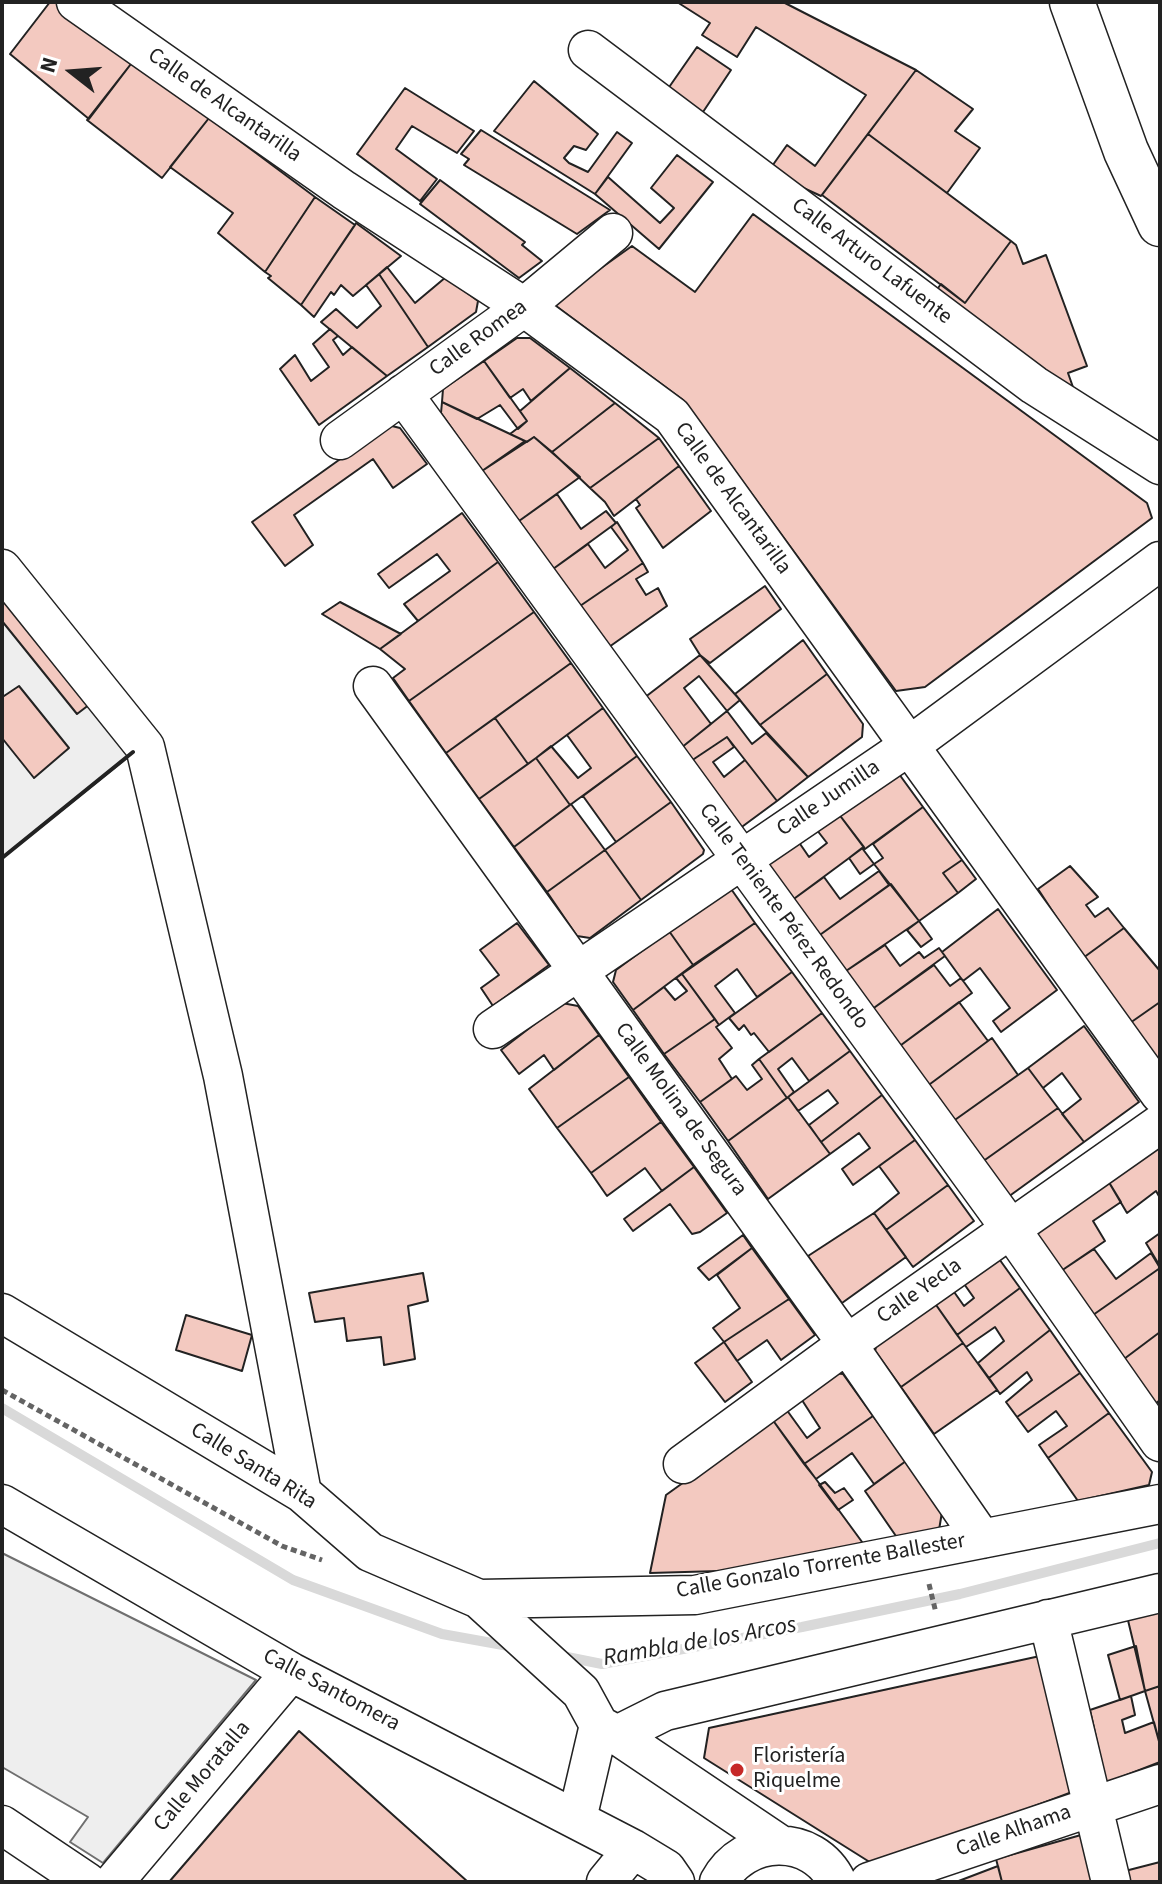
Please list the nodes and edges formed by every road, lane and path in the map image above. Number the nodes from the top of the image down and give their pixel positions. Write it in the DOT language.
graph roads {
  1 [pos="76,2"];
  2 [pos="1072,2"];
  3 [pos="588,50"];
  4 [pos="1160,224"];
  5 [pos="613,233"];
  6 [pos="524,307"];
  7 [pos="403,394"];
  8 [pos="340,440"];
  9 [pos="1160,465"];
  10 [pos="1160,561"];
  11 [pos="2,569"];
  12 [pos="373,686"];
  13 [pos="909,746"];
  14 [pos="740,859"];
  15 [pos="579,971"];
  16 [pos="493,1029"];
  17 [pos="1160,1094"];
  18 [pos="1160,1124"];
  19 [pos="1010,1228"];
  20 [pos="2,1313"];
  21 [pos="847,1344"];
  22 [pos="2,1390"];
  23 [pos="1160,1442"];
  24 [pos="683,1464"];
  25 [pos="302,1493"];
  26 [pos="2,1504"];
  27 [pos="1160,1504"];
  28 [pos="982,1539"];
  29 [pos="919,1550"];
  30 [pos="370,1552"];
  31 [pos="1160,1593"];
  32 [pos="479,1599"];
  33 [pos="1048,1619"];
  34 [pos="942,1645"];
  35 [pos="291,1672"];
  36 [pos="608,1730"];
  37 [pos="1160,1784"];
  38 [pos="1093,1805"];
  39 [pos="577,1819"];
  40 [pos="2,1825"];
  41 [pos="779,1844"];
  42 [pos="633,1849"];
  43 [pos="670,1876"];
  44 [pos="722,1876"];
  45 [pos="87,1882"];
  46 [pos="114,1882"];
  47 [pos="606,1882"];
  48 [pos="837,1882"];
  49 [pos="869,1882"];
  50 [pos="1111,1882"];
  1 -- 6 [label="street, Calle de Alcantarilla"];
  2 -- 4 [label="main road"];
  3 -- 9 [label="street, Calle Arturo Lafuente"];
  5 -- 6 [label="street, Calle Romea"];
  6 -- 7 [label="street, Calle Romea"];
  6 -- 13 [label="street, Calle de Alcantarilla"];
  7 -- 8 [label="street, Calle Romea"];
  7 -- 14 [label="street, Calle Teniente Pérez Redondo"];
  10 -- 13 [label="street, Calle Jumilla"];
  11 -- 25 [label="street"];
  12 -- 15 [label="street, Calle Molina de Segura"];
  13 -- 14 [label="street, Calle Jumilla"];
  13 -- 17 [label="street, Calle de Alcantarilla"];
  14 -- 15 [label="street, Calle Jumilla"];
  14 -- 19 [label="street, Calle Teniente Pérez Redondo"];
  15 -- 16 [label="street, Calle Jumilla"];
  15 -- 21 [label="street, Calle Molina de Segura"];
  18 -- 19 [label="street, Calle Yecla"];
  19 -- 21 [label="street, Calle Yecla"];
  19 -- 23 [label="street, Calle Teniente Pérez Redondo"];
  20 -- 25 [label="street, Calle Santa Rita"];
  21 -- 24 [label="street, Calle Yecla"];
  21 -- 28 [label="street, Calle Molina de Segura"];
  22 -- 30 [label="path"];
  25 -- 30 [label="street, Calle Santa Rita"];
  26 -- 35 [label="street, Calle Santomera"];
  27 -- 28 [label="street, Calle Gonzalo Torrente Ballester"];
  28 -- 29 [label="street, Calle Gonzalo Torrente Ballester"];
  29 -- 32 [label="street, Calle Gonzalo Torrente Ballester"];
  29 -- 34 [label="path"];
  30 -- 32 [label="street, Calle Santa Rita"];
  31 -- 33 [label="street"];
  32 -- 36 [label="street, Calle Santa Rita"];
  33 -- 34 [label="street"];
  33 -- 38 [label="street"];
  34 -- 36 [label="street"];
  35 -- 39 [label="street, Calle Santomera"];
  35 -- 46 [label="street, Calle Moratalla"];
  36 -- 39 [label="street"];
  36 -- 41 [label="street, Calle Santa Rita"];
  37 -- 38 [label="street, Calle Alhama"];
  38 -- 49 [label="street, Calle Alhama"];
  38 -- 50 [label="street"];
  39 -- 42 [label="street, Calle Santomera"];
  40 -- 45 [label="street"];
  41 -- 44 [label="street"];
  41 -- 48 [label="street, Calle Santa Rita"];
  42 -- 43 [label="street, Calle Santomera"];
  42 -- 47 [label="street"];
  43 -- 44 [label="street, Calle Santomera"];
}
